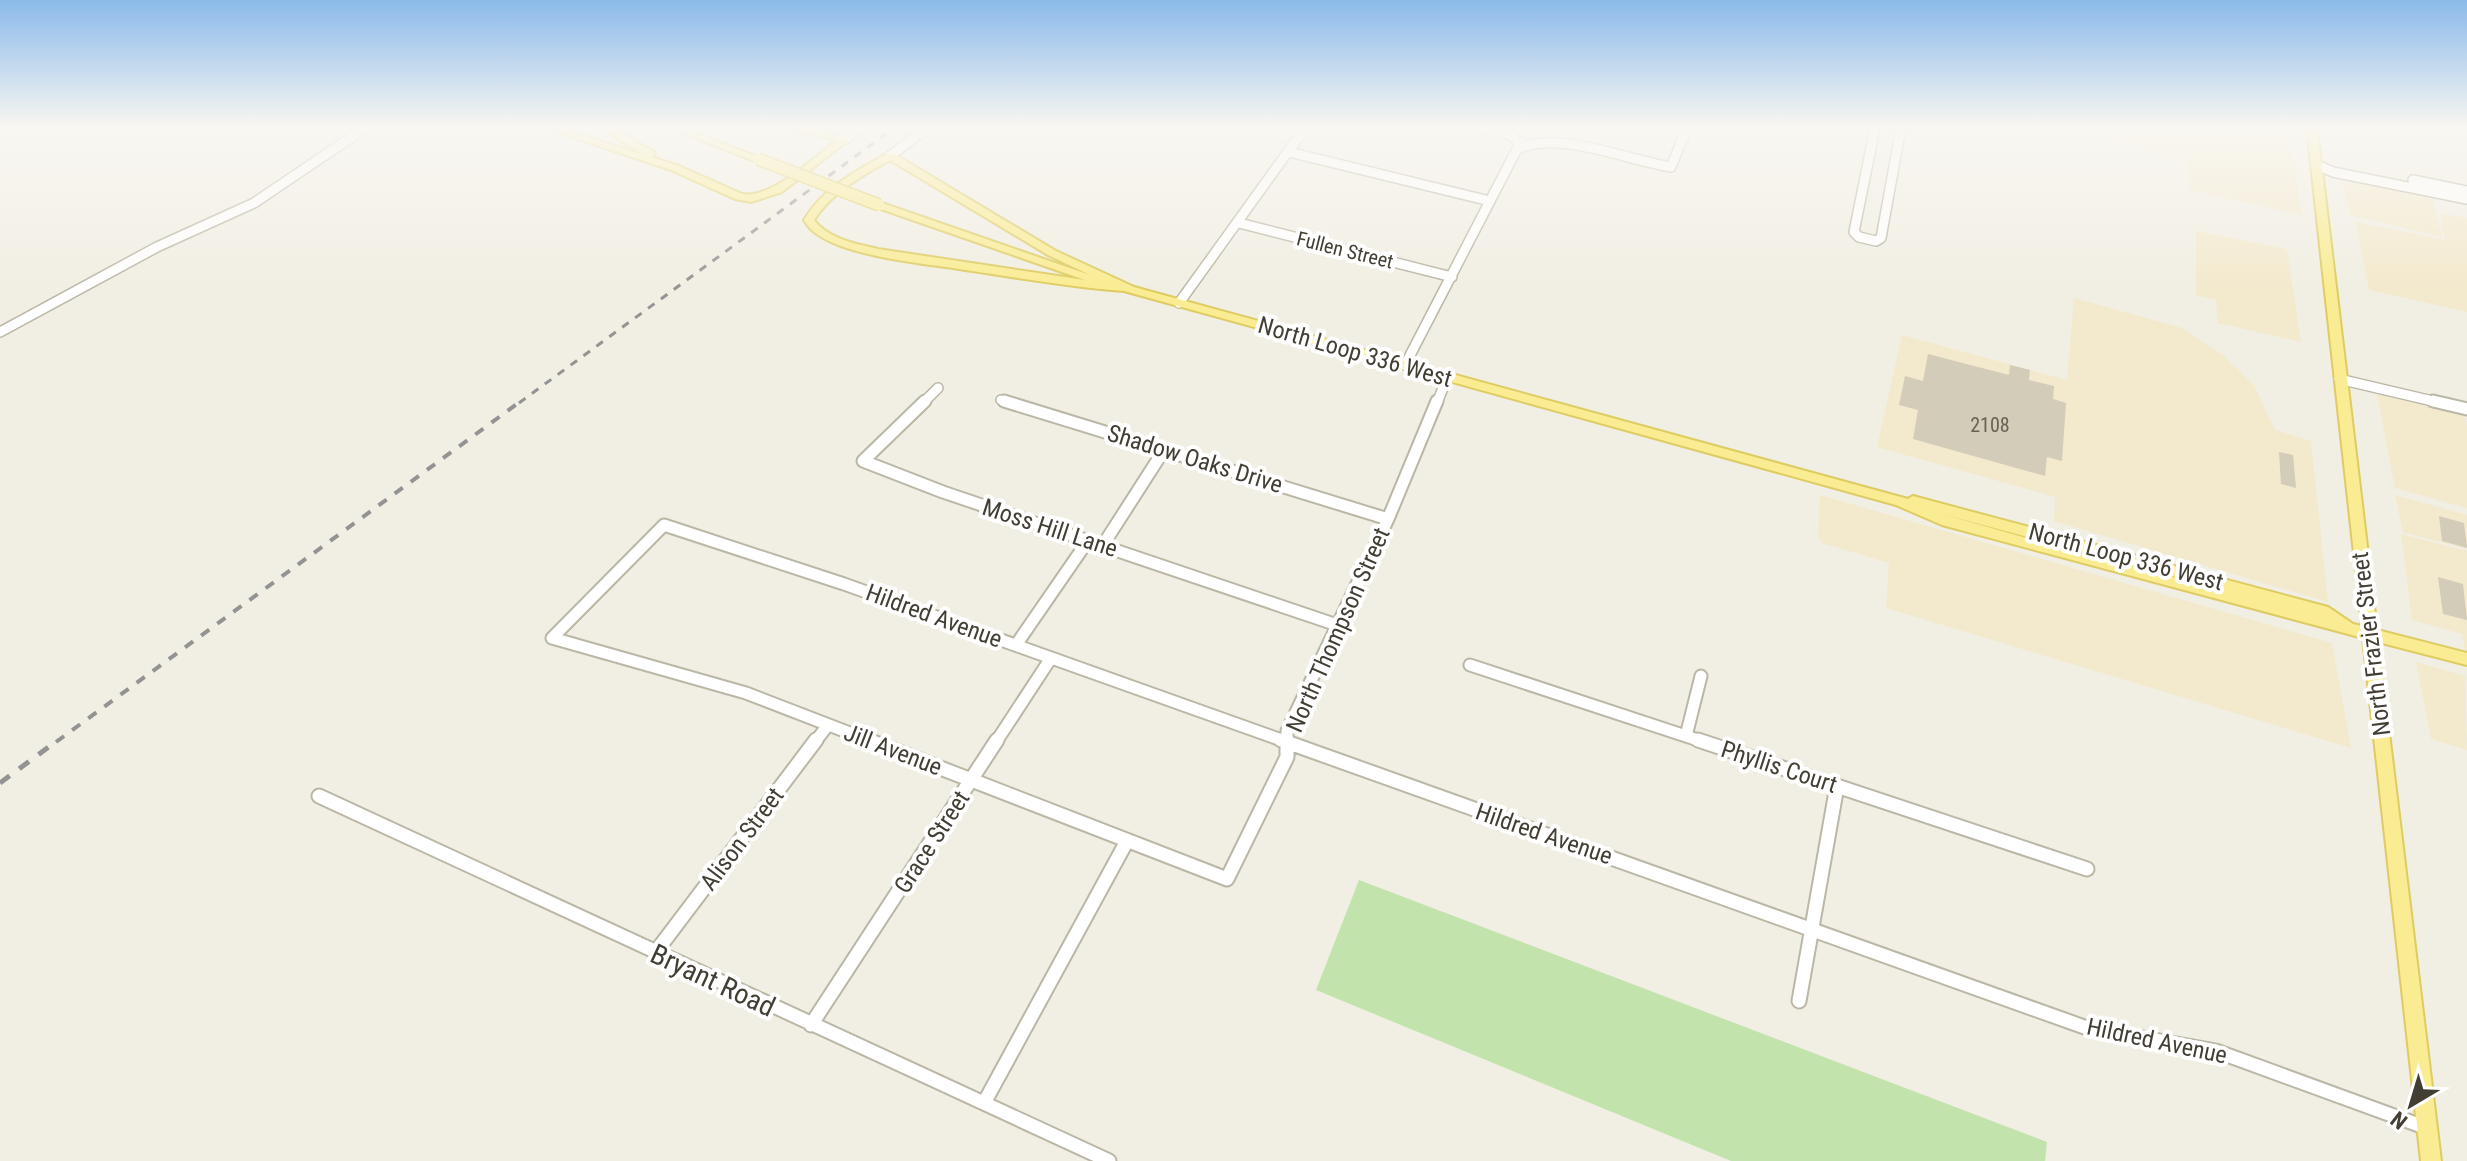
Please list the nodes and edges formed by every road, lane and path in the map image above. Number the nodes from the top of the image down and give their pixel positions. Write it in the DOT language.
graph roads {
  1 [pos="285,182"];
  2 [pos="706,182"];
  3 [pos="788,182"];
  4 [pos="820,182"];
  5 [pos="847,182"];
  6 [pos="934,182"];
  7 [pos="1268,182"];
  8 [pos="1413,182"];
  9 [pos="1500,182"];
  10 [pos="1864,182"];
  11 [pos="1891,182"];
  12 [pos="2319,182"];
  13 [pos="2384,182"];
  14 [pos="2422,182"];
  15 [pos="2467,191"];
  16 [pos="2467,199"];
  17 [pos="1490,201"];
  18 [pos="1239,223"];
  19 [pos="1452,277"];
  20 [pos="1129,288"];
  21 [pos="1179,303"];
  22 [pos="0,332"];
  23 [pos="1405,365"];
  24 [pos="1447,378"];
  25 [pos="2339,379"];
  26 [pos="938,388"];
  27 [pos="1001,400"];
  28 [pos="2467,409"];
  29 [pos="1164,450"];
  30 [pos="1900,501"];
  31 [pos="1388,519"];
  32 [pos="664,525"];
  33 [pos="1982,531"];
  34 [pos="2064,540"];
  35 [pos="1087,542"];
  36 [pos="1103,545"];
  37 [pos="2071,556"];
  38 [pos="2120,556"];
  39 [pos="1337,625"];
  40 [pos="2347,626"];
  41 [pos="2370,632"];
  42 [pos="1016,645"];
  43 [pos="1051,658"];
  44 [pos="2467,659"];
  45 [pos="1470,665"];
  46 [pos="1701,676"];
  47 [pos="828,725"];
  48 [pos="1686,736"];
  49 [pos="1288,744"];
  50 [pos="972,781"];
  51 [pos="1837,786"];
  52 [pos="319,796"];
  53 [pos="1127,841"];
  54 [pos="2087,869"];
  55 [pos="1227,879"];
  56 [pos="1811,928"];
  57 [pos="655,953"];
  58 [pos="1799,1001"];
  59 [pos="811,1025"];
  60 [pos="984,1103"];
  61 [pos="2427,1128"];
  62 [pos="1109,1161"];
  63 [pos="2431,1161"];
  1 -- 22 [label="street"];
  2 -- 3 [label="main road"];
  4 -- 20 [label="main road, North Loop 336 West, bridge"];
  5 -- 20 [label="main road"];
  6 -- 20 [label="main road"];
  7 -- 18 [label="street"];
  8 -- 17 [label="street"];
  9 -- 17 [label="street"];
  10 -- 11 [label="street"];
  12 -- 25 [label="main road, North Frazier Street"];
  13 -- 16 [label="street"];
  14 -- 15 [label="street"];
  17 -- 19 [label="street"];
  18 -- 19 [label="street, Fullen Street"];
  18 -- 21 [label="street"];
  19 -- 23 [label="street"];
  20 -- 21 [label="main road, North Loop 336 West"];
  21 -- 23 [label="main road, North Loop 336 West"];
  23 -- 24 [label="main road, North Loop 336 West"];
  24 -- 30 [label="main road, North Loop 336 West"];
  24 -- 31 [label="street, North Thompson Street"];
  25 -- 28 [label="street"];
  25 -- 41 [label="main road, North Frazier Street"];
  26 -- 35 [label="street, Moss Hill Lane"];
  27 -- 29 [label="street, Shadow Oaks Drive"];
  29 -- 31 [label="street, Shadow Oaks Drive"];
  29 -- 36 [label="street"];
  30 -- 33 [label="main road, North Loop 336 West"];
  30 -- 34 [label="main road, North Loop 336 West"];
  31 -- 39 [label="street, North Thompson Street"];
  32 -- 42 [label="street, Hildred Avenue"];
  32 -- 47 [label="street, Jill Avenue"];
  33 -- 34 [label="main road"];
  33 -- 37 [label="main road, North Loop 336 West"];
  34 -- 38 [label="main road, North Loop 336 West"];
  35 -- 36 [label="street, Moss Hill Lane"];
  35 -- 42 [label="street"];
  36 -- 39 [label="street, Moss Hill Lane"];
  37 -- 38 [label="main road"];
  37 -- 40 [label="main road, North Loop 336 West"];
  38 -- 40 [label="main road, North Loop 336 West"];
  39 -- 49 [label="street, North Thompson Street"];
  40 -- 41 [label="main road, North Loop 336 West"];
  41 -- 44 [label="main road, North Loop 336 West"];
  41 -- 61 [label="main road, North Frazier Street"];
  42 -- 43 [label="street, Hildred Avenue"];
  43 -- 49 [label="street, Hildred Avenue"];
  43 -- 50 [label="street, Grace Street"];
  45 -- 48 [label="street, Phyllis Court"];
  46 -- 48 [label="street"];
  47 -- 50 [label="street, Jill Avenue"];
  47 -- 57 [label="street, Alison Street"];
  48 -- 51 [label="street, Phyllis Court"];
  49 -- 55 [label="street, North Thompson Street"];
  49 -- 56 [label="street, Hildred Avenue"];
  50 -- 53 [label="street, Jill Avenue"];
  50 -- 59 [label="street, Grace Street"];
  51 -- 54 [label="street, Phyllis Court"];
  51 -- 56 [label="street"];
  52 -- 57 [label="street, Bryant Road"];
  53 -- 55 [label="street, Jill Avenue"];
  53 -- 60 [label="street"];
  56 -- 58 [label="street"];
  56 -- 61 [label="street, Hildred Avenue"];
  57 -- 59 [label="street, Bryant Road"];
  59 -- 60 [label="street, Bryant Road"];
  60 -- 62 [label="street, Bryant Road"];
  61 -- 63 [label="main road, North Frazier Street"];
}
